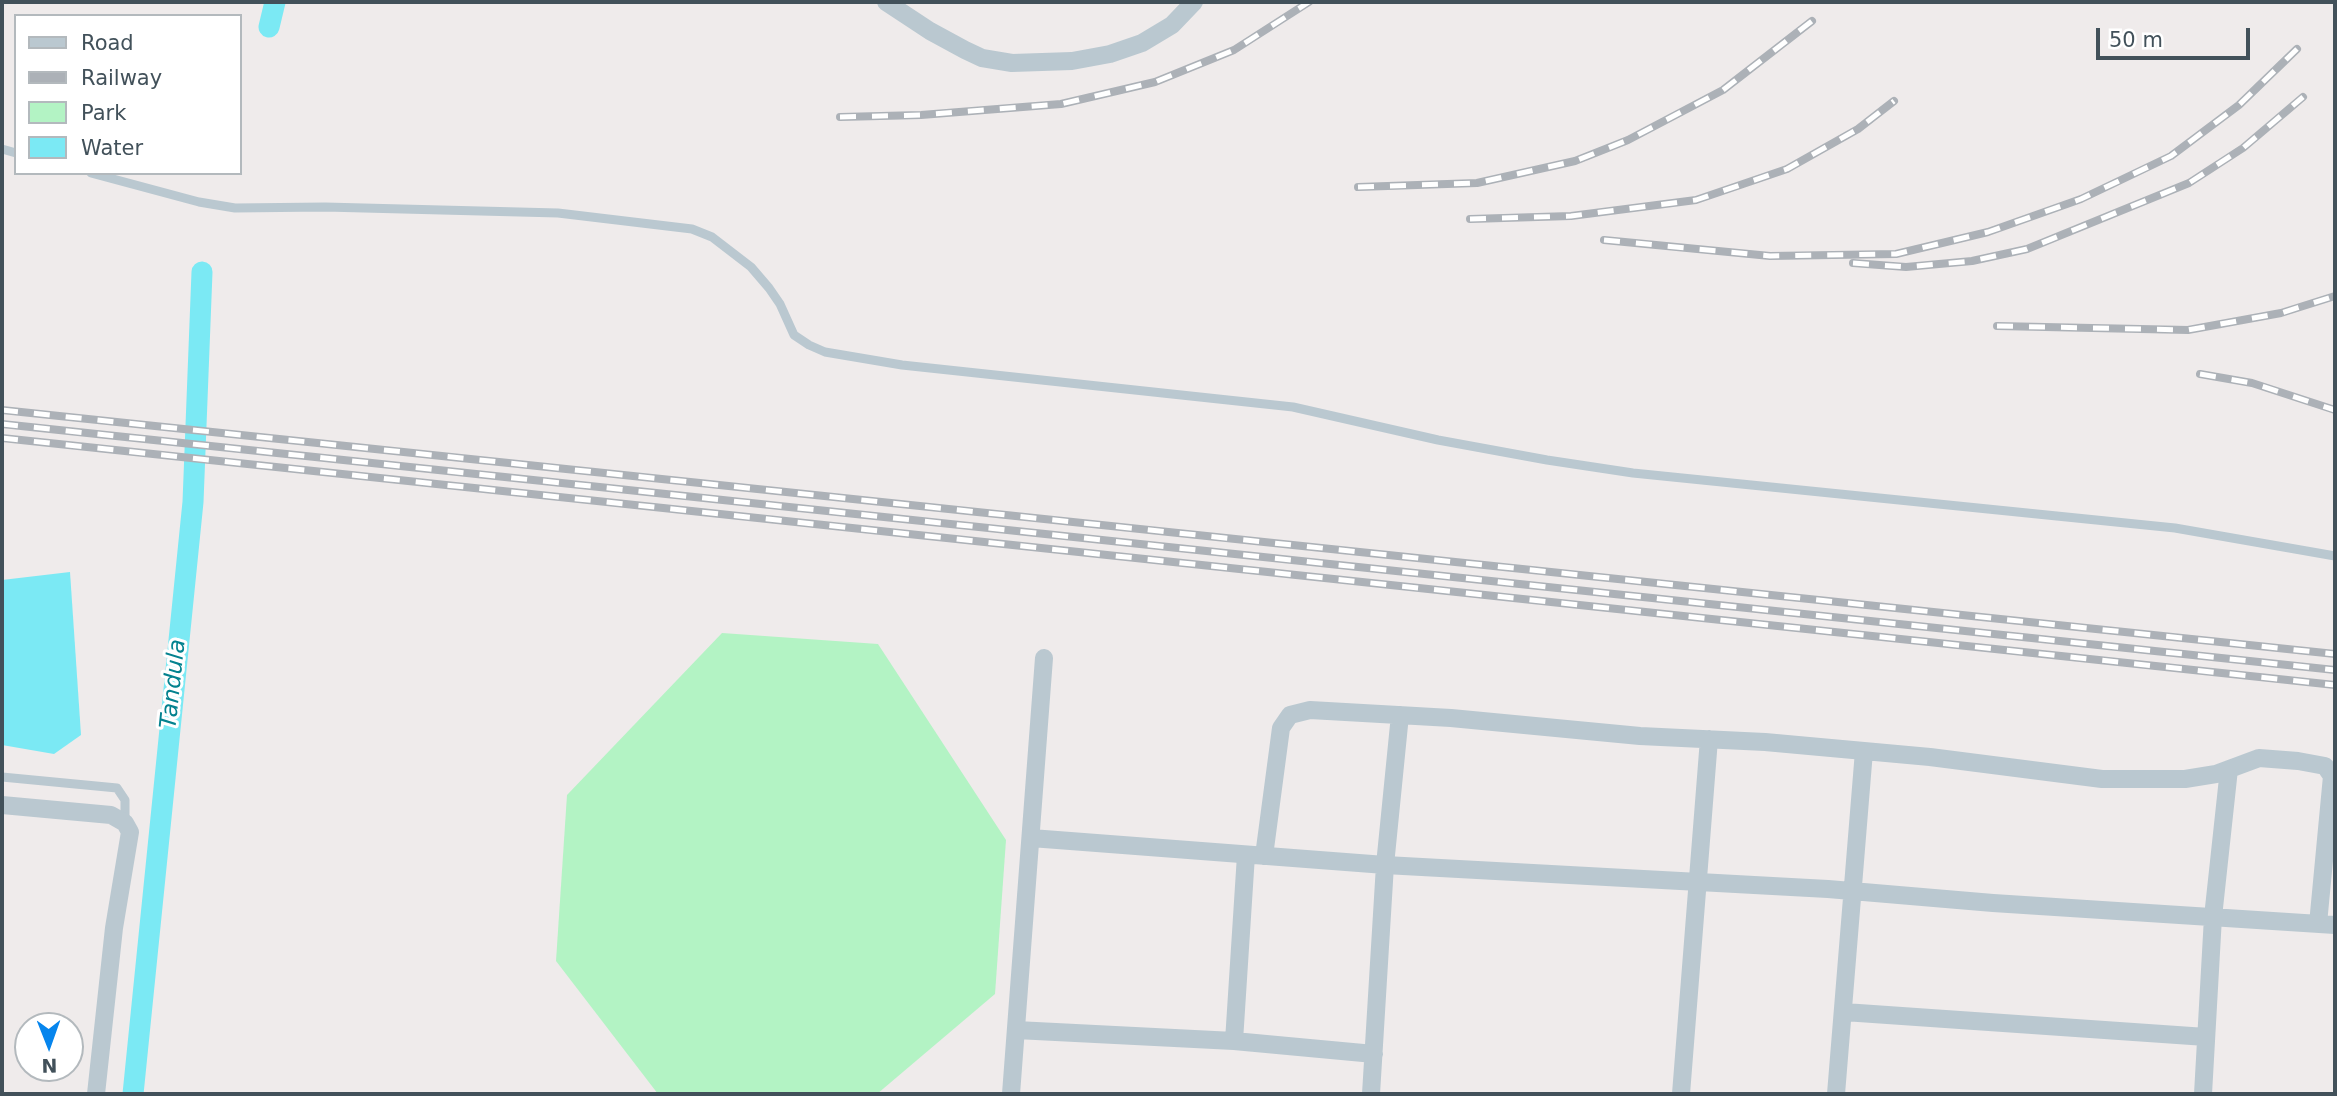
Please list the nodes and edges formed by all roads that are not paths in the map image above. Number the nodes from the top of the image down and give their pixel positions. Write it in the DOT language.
graph roads {
  1 [pos="886,2"];
  2 [pos="1194,2"];
  3 [pos="98,175"];
  4 [pos="2335,556"];
  5 [pos="1044,658"];
  6 [pos="1400,715"];
  7 [pos="1709,740"];
  8 [pos="1864,751"];
  9 [pos="2229,769"];
  10 [pos="2,777"];
  11 [pos="2,805"];
  12 [pos="125,823"];
  13 [pos="1031,838"];
  14 [pos="1246,855"];
  15 [pos="1265,856"];
  16 [pos="1385,865"];
  17 [pos="1697,882"];
  18 [pos="1852,891"];
  19 [pos="2213,917"];
  20 [pos="2327,925"];
  21 [pos="1844,1012"];
  22 [pos="1016,1030"];
  23 [pos="2206,1037"];
  24 [pos="1234,1041"];
  25 [pos="1374,1054"];
  26 [pos="96,1094"];
  27 [pos="1011,1094"];
  28 [pos="1371,1094"];
  29 [pos="1681,1094"];
  30 [pos="1836,1094"];
  31 [pos="2203,1094"];
  1 -- 2 [label="street"];
  3 -- 4 [label="lane"];
  5 -- 13 [label="street"];
  6 -- 7 [label="street"];
  6 -- 15 [label="street"];
  6 -- 16 [label="street"];
  7 -- 8 [label="street"];
  7 -- 17 [label="street"];
  8 -- 9 [label="street"];
  8 -- 18 [label="street"];
  9 -- 19 [label="street"];
  9 -- 20 [label="street"];
  10 -- 12 [label="lane"];
  11 -- 12 [label="street"];
  12 -- 26 [label="street"];
  13 -- 14 [label="street"];
  13 -- 22 [label="street"];
  14 -- 15 [label="street"];
  14 -- 24 [label="street"];
  15 -- 16 [label="street"];
  16 -- 17 [label="street"];
  16 -- 25 [label="street"];
  17 -- 18 [label="street"];
  17 -- 29 [label="street"];
  18 -- 19 [label="street"];
  18 -- 21 [label="street"];
  19 -- 20 [label="street"];
  19 -- 23 [label="street"];
  21 -- 23 [label="street"];
  21 -- 30 [label="street"];
  22 -- 24 [label="street"];
  22 -- 27 [label="street"];
  23 -- 31 [label="street"];
  24 -- 25 [label="street"];
  25 -- 28 [label="street"];
}
